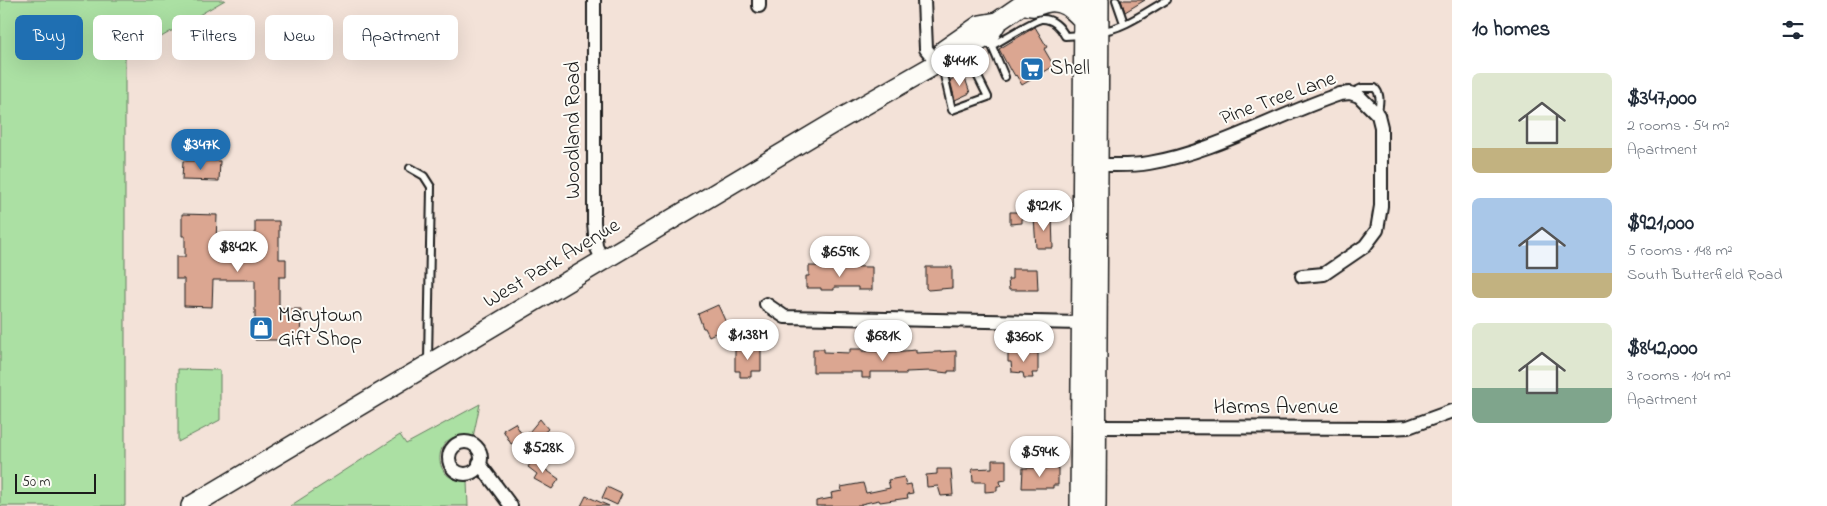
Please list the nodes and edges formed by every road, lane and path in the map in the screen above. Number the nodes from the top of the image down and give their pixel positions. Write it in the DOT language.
graph roads {
  1 [pos="594,0"];
  2 [pos="924,0"];
  3 [pos="1084,0"];
  4 [pos="1099,0"];
  5 [pos="1116,0"];
  6 [pos="1167,0"];
  7 [pos="1026,2"];
  8 [pos="1124,23"];
  9 [pos="1089,29"];
  10 [pos="992,34"];
  11 [pos="965,50"];
  12 [pos="938,62"];
  13 [pos="1005,77"];
  14 [pos="1099,165"];
  15 [pos="410,168"];
  16 [pos="602,259"];
  17 [pos="1302,276"];
  18 [pos="766,304"];
  19 [pos="1081,323"];
  20 [pos="428,364"];
  21 [pos="1452,411"];
  22 [pos="1097,427"];
  23 [pos="480,463"];
  24 [pos="191,506"];
  25 [pos="511,506"];
  26 [pos="1080,506"];
  27 [pos="1096,506"];
  1 -- 16 [label="street, Woodland Road"];
  2 -- 12 [label="street"];
  3 -- 9 [label="main road"];
  4 -- 9 [label="main road"];
  5 -- 8 [label="lane"];
  6 -- 8 [label="lane"];
  7 -- 9 [label="main road"];
  7 -- 10 [label="main road, West Park Avenue"];
  8 -- 9 [label="lane"];
  9 -- 10 [label="lane"];
  9 -- 14 [label="main road"];
  9 -- 19 [label="main road"];
  10 -- 11 [label="main road, West Park Avenue"];
  10 -- 12 [label="main road, West Park Avenue"];
  10 -- 13 [label="lane"];
  11 -- 12 [label="main road, West Park Avenue"];
  11 -- 12 [label="lane"];
  12 -- 16 [label="main road, West Park Avenue"];
  14 -- 17 [label="street, Pine Tree Lane"];
  14 -- 22 [label="main road"];
  15 -- 20 [label="lane"];
  16 -- 20 [label="main road, West Park Avenue"];
  18 -- 19 [label="street"];
  19 -- 26 [label="main road"];
  20 -- 24 [label="main road, West Park Avenue"];
  21 -- 22 [label="street, Harms Avenue"];
  22 -- 27 [label="main road"];
  23 -- 25 [label="street"];
}
